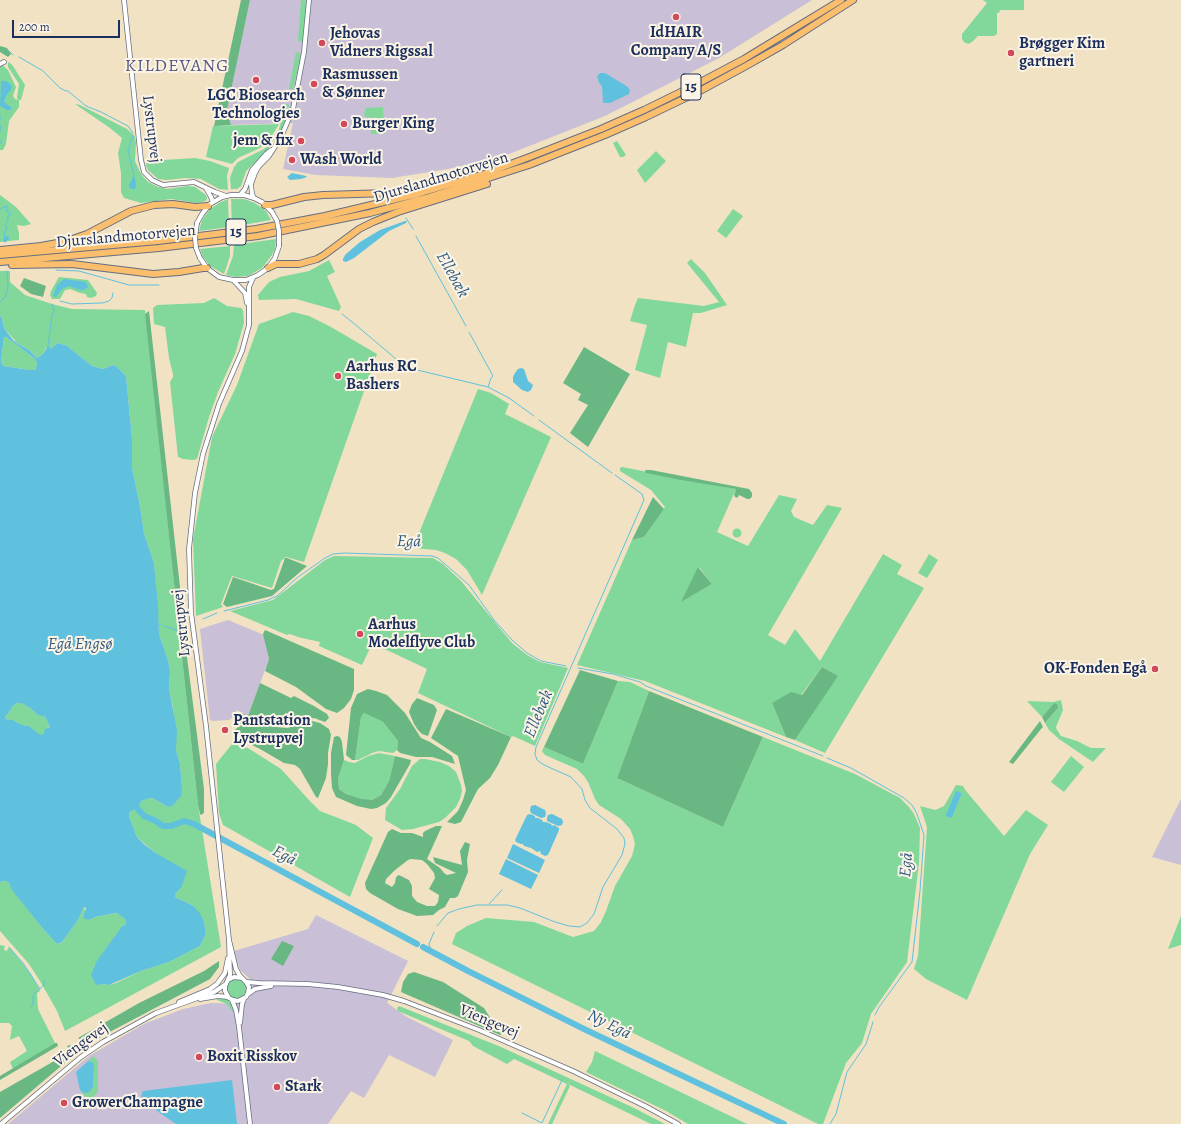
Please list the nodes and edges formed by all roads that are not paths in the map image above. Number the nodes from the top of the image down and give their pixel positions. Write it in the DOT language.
graph roads {
  1 [pos="124,0"];
  2 [pos="309,0"];
  3 [pos="841,0"];
  4 [pos="853,0"];
  5 [pos="605,135"];
  6 [pos="273,149"];
  7 [pos="532,156"];
  8 [pos="204,186"];
  9 [pos="240,195"];
  10 [pos="226,196"];
  11 [pos="254,198"];
  12 [pos="210,204"];
  13 [pos="265,205"];
  14 [pos="0,250"];
  15 [pos="0,255"];
  16 [pos="0,262"];
  17 [pos="0,265"];
  18 [pos="207,268"];
  19 [pos="268,268"];
  20 [pos="253,278"];
  21 [pos="234,280"];
  22 [pos="249,312"];
  23 [pos="229,940"];
  24 [pos="229,946"];
  25 [pos="244,980"];
  26 [pos="227,982"];
  27 [pos="279,984"];
  28 [pos="247,994"];
  29 [pos="230,998"];
  30 [pos="244,998"];
  31 [pos="186,1002"];
  32 [pos="164,1010"];
  33 [pos="240,1027"];
  34 [pos="1,1124"];
  35 [pos="250,1124"];
  36 [pos="678,1124"];
  1 -- 8 [label="street, Lystrupvej"];
  2 -- 6 [label="street"];
  3 -- 7 [label="highway, Djurslandmotorvejen / 15"];
  4 -- 5 [label="highway, Djurslandmotorvejen / 15"];
  5 -- 16 [label="highway, Djurslandmotorvejen / 15"];
  5 -- 19 [label="highway"];
  6 -- 9 [label="street"];
  6 -- 11 [label="street"];
  7 -- 13 [label="highway"];
  7 -- 15 [label="highway, Djurslandmotorvejen / 15"];
  8 -- 10 [label="street, Lystrupvej"];
  8 -- 12 [label="street"];
  9 -- 10 [label="street"];
  9 -- 11 [label="street"];
  10 -- 12 [label="street"];
  11 -- 13 [label="street"];
  12 -- 14 [label="highway"];
  12 -- 18 [label="street, bridge"];
  13 -- 19 [label="street, bridge"];
  17 -- 18 [label="highway"];
  18 -- 21 [label="street"];
  19 -- 20 [label="street"];
  20 -- 21 [label="street"];
  20 -- 22 [label="street, Lystrupvej"];
  21 -- 22 [label="street, Lystrupvej"];
  22 -- 23 [label="street, Lystrupvej"];
  23 -- 24 [label="street, Lystrupvej"];
  23 -- 25 [label="street, Lystrupvej"];
  24 -- 26 [label="street, Lystrupvej"];
  24 -- 32 [label="street"];
  25 -- 26 [label="street"];
  25 -- 27 [label="street, Viengevej"];
  25 -- 28 [label="street"];
  26 -- 29 [label="street"];
  26 -- 31 [label="street, Viengevej"];
  27 -- 28 [label="street, Viengevej"];
  27 -- 36 [label="street, Viengevej"];
  28 -- 30 [label="street"];
  29 -- 30 [label="street"];
  29 -- 31 [label="street, Viengevej"];
  29 -- 33 [label="street"];
  30 -- 33 [label="street"];
  31 -- 32 [label="street, Viengevej"];
  32 -- 34 [label="street, Viengevej"];
  33 -- 35 [label="street"];
}
